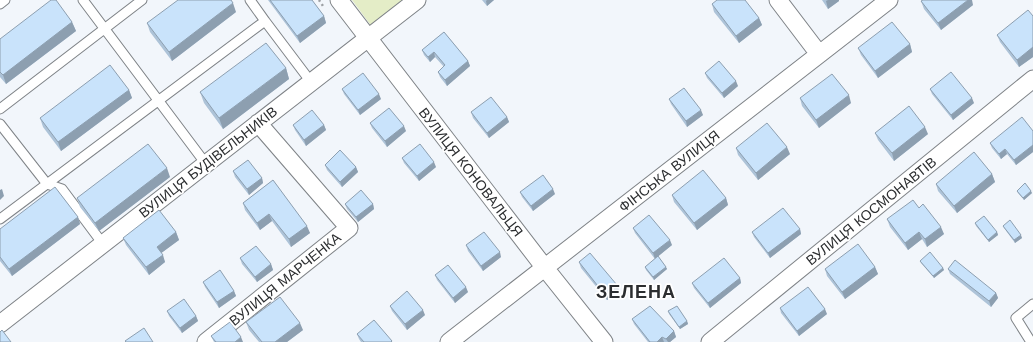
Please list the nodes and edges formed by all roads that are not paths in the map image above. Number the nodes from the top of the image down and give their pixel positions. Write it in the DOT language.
graph roads {
  1 [pos="5,0"];
  2 [pos="83,0"];
  3 [pos="142,0"];
  4 [pos="250,0"];
  5 [pos="339,0"];
  6 [pos="417,0"];
  7 [pos="778,0"];
  8 [pos="890,0"];
  9 [pos="0,4"];
  10 [pos="265,21"];
  11 [pos="105,28"];
  12 [pos="368,38"];
  13 [pos="819,54"];
  14 [pos="1033,79"];
  15 [pos="311,82"];
  16 [pos="159,100"];
  17 [pos="0,109"];
  18 [pos="258,123"];
  19 [pos="0,124"];
  20 [pos="206,164"];
  21 [pos="47,184"];
  22 [pos="0,219"];
  23 [pos="103,244"];
  24 [pos="545,268"];
  25 [pos="1033,304"];
  26 [pos="0,324"];
  27 [pos="206,342"];
  28 [pos="449,342"];
  29 [pos="604,342"];
  30 [pos="710,342"];
  31 [pos="1031,342"];
  1 -- 9 [label="lane"];
  2 -- 11 [label="lane"];
  3 -- 11 [label="lane"];
  4 -- 10 [label="lane"];
  5 -- 12 [label="street, ВУЛИЦЯ КОНОВАЛЬЦЯ"];
  6 -- 12 [label="street, ВУЛИЦЯ БУДІВЕЛЬНИКІВ"];
  7 -- 13 [label="street"];
  8 -- 13 [label="street, ФІНСЬКА ВУЛИЦЯ"];
  10 -- 15 [label="lane"];
  10 -- 16 [label="lane"];
  11 -- 16 [label="lane"];
  11 -- 17 [label="lane"];
  12 -- 15 [label="street, ВУЛИЦЯ БУДІВЕЛЬНИКІВ"];
  12 -- 24 [label="street, ВУЛИЦЯ КОНОВАЛЬЦЯ"];
  13 -- 24 [label="street, ФІНСЬКА ВУЛИЦЯ"];
  14 -- 30 [label="street, ВУЛИЦЯ КОСМОНАВТІВ"];
  15 -- 18 [label="street, ВУЛИЦЯ БУДІВЕЛЬНИКІВ"];
  16 -- 20 [label="lane"];
  16 -- 21 [label="lane"];
  18 -- 20 [label="street, ВУЛИЦЯ БУДІВЕЛЬНИКІВ"];
  18 -- 27 [label="street, ВУЛИЦЯ МАРЧЕНКА"];
  19 -- 21 [label="lane"];
  20 -- 23 [label="street, ВУЛИЦЯ БУДІВЕЛЬНИКІВ"];
  21 -- 22 [label="lane"];
  21 -- 23 [label="lane"];
  23 -- 26 [label="street, ВУЛИЦЯ БУДІВЕЛЬНИКІВ"];
  24 -- 28 [label="street, ФІНСЬКА ВУЛИЦЯ"];
  24 -- 29 [label="street, ВУЛИЦЯ КОНОВАЛЬЦЯ"];
  25 -- 31 [label="lane"];
}
